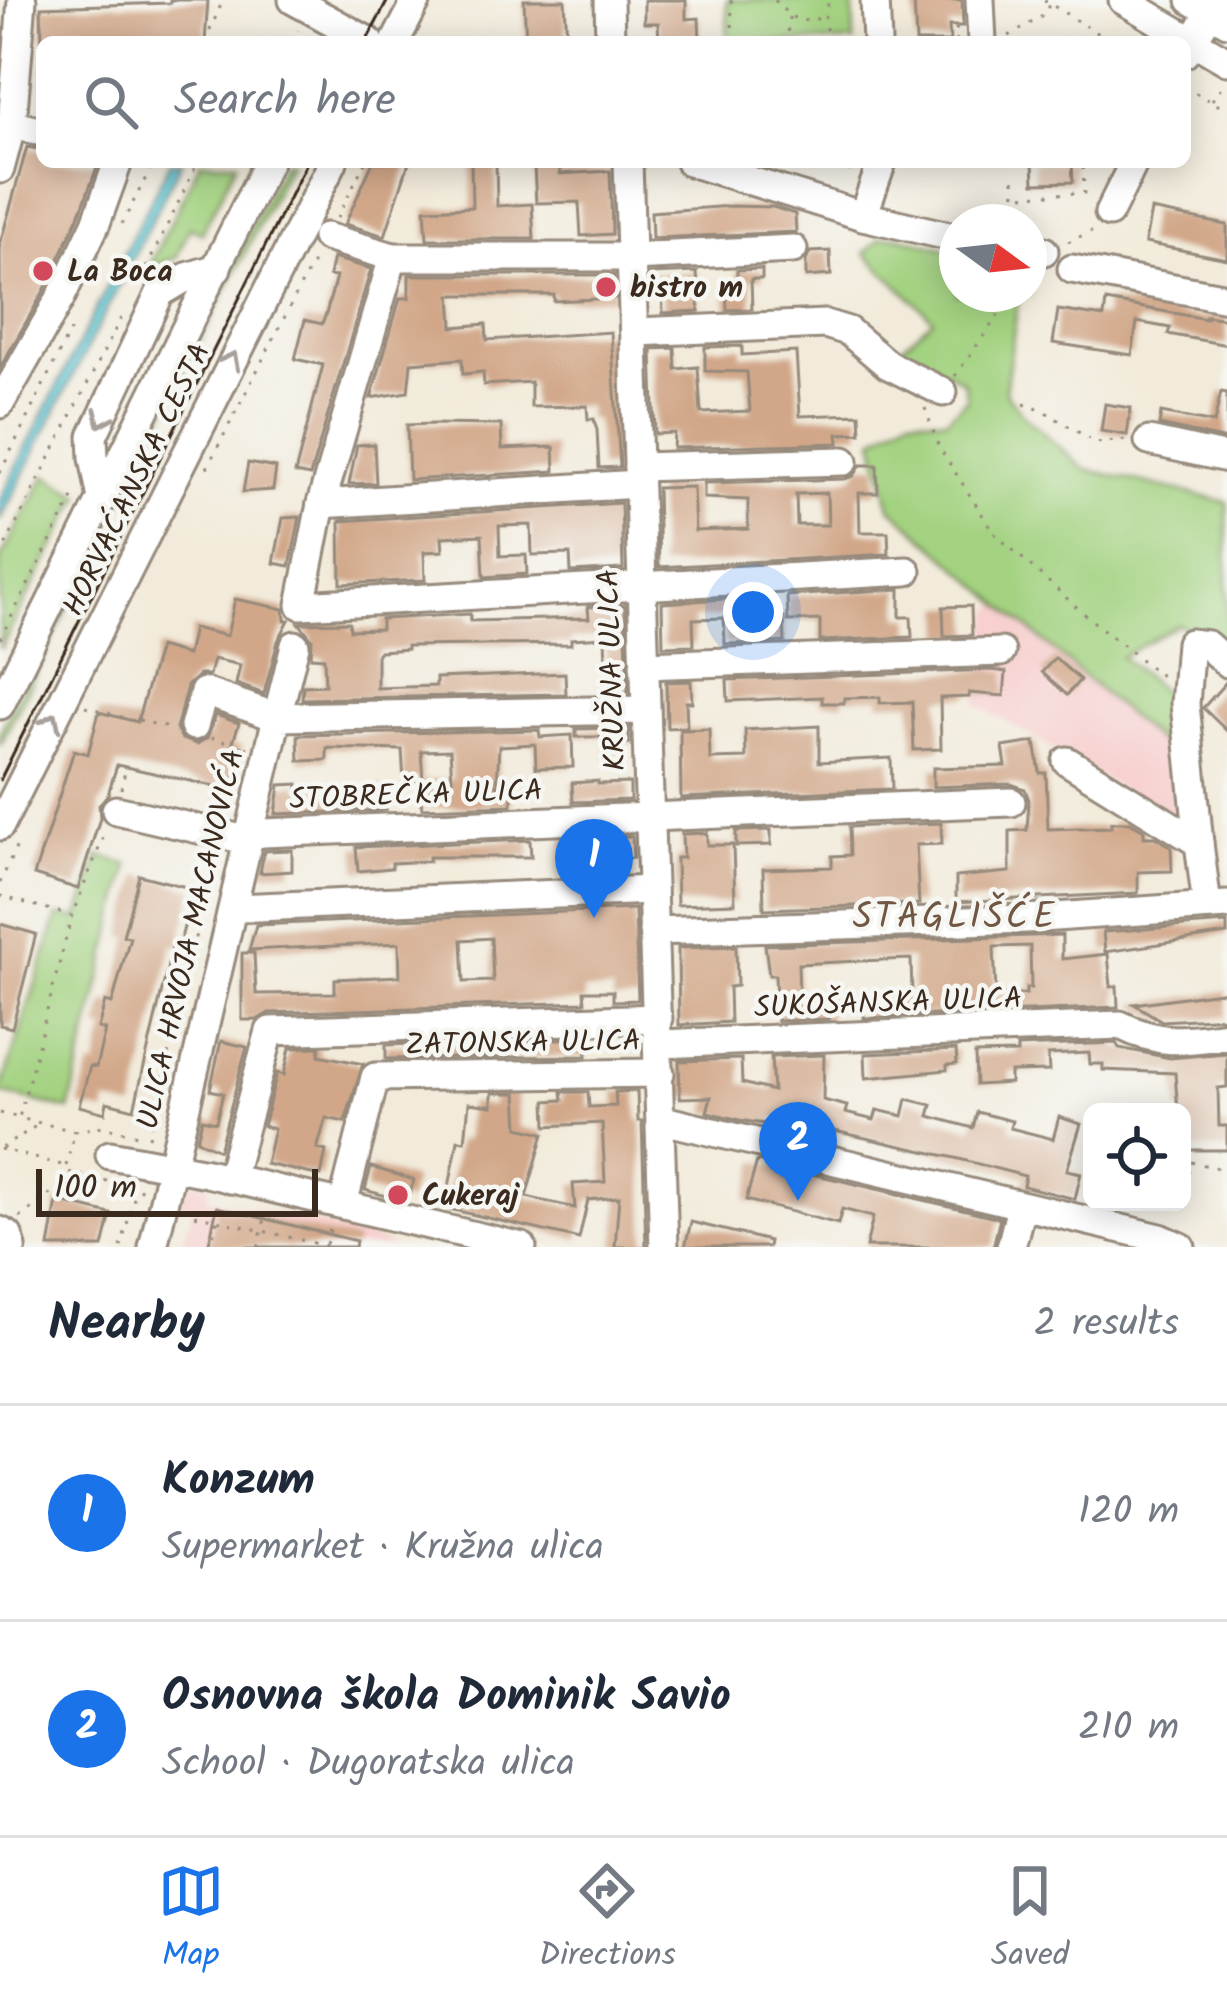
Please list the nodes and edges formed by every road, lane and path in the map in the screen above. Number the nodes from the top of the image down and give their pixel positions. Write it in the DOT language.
graph roads {
  1 [pos="22,0"];
  2 [pos="223,0"];
  3 [pos="293,0"];
  4 [pos="417,0"];
  5 [pos="609,0"];
  6 [pos="731,0"];
  7 [pos="775,0"];
  8 [pos="829,0"];
  9 [pos="874,0"];
  10 [pos="980,0"];
  11 [pos="1124,0"];
  12 [pos="1047,2"];
  13 [pos="1212,9"];
  14 [pos="788,16"];
  15 [pos="825,16"];
  16 [pos="335,21"];
  17 [pos="208,36"];
  18 [pos="398,36"];
  19 [pos="610,36"];
  20 [pos="733,36"];
  21 [pos="784,36"];
  22 [pos="827,36"];
  23 [pos="877,36"];
  24 [pos="995,36"];
  25 [pos="1002,36"];
  26 [pos="1101,36"];
  27 [pos="1174,36"];
  28 [pos="1191,44"];
  29 [pos="1191,48"];
  30 [pos="1227,61"];
  31 [pos="1227,79"];
  32 [pos="1191,90"];
  33 [pos="1211,102"];
  34 [pos="1227,110"];
  35 [pos="12,124"];
  36 [pos="36,130"];
  37 [pos="116,168"];
  38 [pos="194,168"];
  39 [pos="265,168"];
  40 [pos="330,168"];
  41 [pos="362,168"];
  42 [pos="628,168"];
  43 [pos="709,168"];
  44 [pos="850,168"];
  45 [pos="881,168"];
  46 [pos="1083,168"];
  47 [pos="1131,168"];
  48 [pos="0,169"];
  49 [pos="849,172"];
  50 [pos="1014,178"];
  51 [pos="350,194"];
  52 [pos="1109,213"];
  53 [pos="863,216"];
  54 [pos="939,234"];
  55 [pos="326,237"];
  56 [pos="1047,247"];
  57 [pos="793,249"];
  58 [pos="393,257"];
  59 [pos="632,257"];
  60 [pos="217,268"];
  61 [pos="1072,268"];
  62 [pos="137,286"];
  63 [pos="1227,298"];
  64 [pos="127,307"];
  65 [pos="999,312"];
  66 [pos="636,332"];
  67 [pos="914,378"];
  68 [pos="943,392"];
  69 [pos="0,404"];
  70 [pos="1024,404"];
  71 [pos="1150,441"];
  72 [pos="1227,458"];
  73 [pos="844,461"];
  74 [pos="638,475"];
  75 [pos="91,493"];
  76 [pos="321,504"];
  77 [pos="0,556"];
  78 [pos="907,571"];
  79 [pos="641,589"];
  80 [pos="0,639"];
  81 [pos="295,645"];
  82 [pos="1001,652"];
  83 [pos="1217,654"];
  84 [pos="644,665"];
  85 [pos="1186,694"];
  86 [pos="0,705"];
  87 [pos="81,705"];
  88 [pos="646,710"];
  89 [pos="277,717"];
  90 [pos="138,722"];
  91 [pos="194,726"];
  92 [pos="1067,761"];
  93 [pos="1011,802"];
  94 [pos="116,809"];
  95 [pos="650,818"];
  96 [pos="0,826"];
  97 [pos="250,836"];
  98 [pos="1199,843"];
  99 [pos="214,856"];
  100 [pos="652,890"];
  101 [pos="0,896"];
  102 [pos="1217,905"];
  103 [pos="233,908"];
  104 [pos="72,915"];
  105 [pos="653,931"];
  106 [pos="659,1031"];
  107 [pos="1227,1035"];
  108 [pos="660,1073"];
  109 [pos="0,1113"];
  110 [pos="19,1118"];
  111 [pos="663,1120"];
  112 [pos="41,1123"];
  113 [pos="75,1132"];
  114 [pos="149,1138"];
  115 [pos="110,1156"];
  116 [pos="163,1156"];
  117 [pos="1191,1162"];
  118 [pos="65,1169"];
  119 [pos="1227,1171"];
  120 [pos="230,1179"];
  121 [pos="143,1187"];
  122 [pos="135,1194"];
  123 [pos="1021,1207"];
  124 [pos="266,1214"];
  125 [pos="195,1215"];
  126 [pos="336,1217"];
  127 [pos="217,1220"];
  128 [pos="262,1230"];
  129 [pos="5,1237"];
  130 [pos="327,1246"];
  131 [pos="121,1247"];
  132 [pos="153,1247"];
  133 [pos="211,1247"];
  134 [pos="258,1247"];
  135 [pos="522,1247"];
  136 [pos="664,1247"];
  137 [pos="1011,1247"];
  138 [pos="1181,1247"];
  1 -- 35 [label="street"];
  2 -- 17 [label="path"];
  3 -- 16 [label="street"];
  4 -- 18 [label="street"];
  5 -- 19 [label="street"];
  6 -- 20 [label="path"];
  7 -- 14 [label="path"];
  8 -- 15 [label="path"];
  9 -- 23 [label="street"];
  10 -- 24 [label="street"];
  11 -- 27 [label="street"];
  12 -- 25 [label="path"];
  12 -- 26 [label="path"];
  13 -- 28 [label="street"];
  14 -- 15 [label="path"];
  14 -- 21 [label="path"];
  15 -- 22 [label="path"];
  29 -- 30 [label="street"];
  31 -- 33 [label="path"];
  32 -- 33 [label="path"];
  33 -- 34 [label="path"];
  35 -- 36 [label="street"];
  35 -- 48 [label="street"];
  37 -- 69 [label="street"];
  38 -- 62 [label="path"];
  39 -- 60 [label="street, HORVAĆANSKA CESTA"];
  96 -- 40 [label="street, HORVAĆANSKA CESTA, one-way"];
  41 -- 51 [label="path"];
  42 -- 59 [label="street, KRUŽNA ULICA"];
  43 -- 53 [label="street"];
  44 -- 49 [label="path"];
  45 -- 53 [label="street"];
  46 -- 50 [label="path"];
  47 -- 52 [label="street"];
  52 -- 56 [label="path"];
  53 -- 54 [label="street"];
  55 -- 58 [label="street"];
  57 -- 59 [label="street"];
  58 -- 59 [label="street"];
  58 -- 76 [label="street"];
  59 -- 66 [label="street, KRUŽNA ULICA"];
  60 -- 75 [label="street, HORVAĆANSKA CESTA"];
  60 -- 75 [label="street, one-way"];
  61 -- 63 [label="street"];
  64 -- 77 [label="path"];
  65 -- 68 [label="path"];
  66 -- 67 [label="street"];
  66 -- 74 [label="street, KRUŽNA ULICA"];
  67 -- 68 [label="street"];
  67 -- 85 [label="path"];
  70 -- 71 [label="path"];
  71 -- 72 [label="street"];
  73 -- 74 [label="street"];
  74 -- 76 [label="street"];
  74 -- 79 [label="street, KRUŽNA ULICA"];
  75 -- 80 [label="path"];
  75 -- 86 [label="street, HORVAĆANSKA CESTA"];
  76 -- 79 [label="street"];
  78 -- 79 [label="street"];
  79 -- 84 [label="street, KRUŽNA ULICA"];
  81 -- 89 [label="street, ULICA HRVOJA MACANOVIĆA"];
  82 -- 84 [label="street"];
  83 -- 85 [label="street"];
  84 -- 88 [label="street, KRUŽNA ULICA"];
  85 -- 98 [label="street"];
  87 -- 90 [label="path"];
  88 -- 89 [label="street"];
  88 -- 95 [label="street, KRUŽNA ULICA"];
  89 -- 91 [label="street"];
  89 -- 97 [label="street, ULICA HRVOJA MACANOVIĆA"];
  92 -- 98 [label="street"];
  93 -- 95 [label="street, STOBREČKA ULICA"];
  94 -- 97 [label="street, STOBREČKA ULICA"];
  94 -- 104 [label="path"];
  95 -- 97 [label="street, STOBREČKA ULICA"];
  95 -- 100 [label="street, KRUŽNA ULICA"];
  97 -- 103 [label="street, ULICA HRVOJA MACANOVIĆA"];
  98 -- 102 [label="street"];
  99 -- 114 [label="path"];
  100 -- 103 [label="street"];
  100 -- 105 [label="street, KRUŽNA ULICA"];
  101 -- 104 [label="path"];
  102 -- 105 [label="street"];
  103 -- 116 [label="street, ULICA HRVOJA MACANOVIĆA"];
  104 -- 110 [label="path"];
  105 -- 106 [label="street, KRUŽNA ULICA"];
  106 -- 107 [label="street, SUKOŠANSKA ULICA"];
  106 -- 108 [label="street, KRUŽNA ULICA"];
  106 -- 120 [label="street, SUKOŠANSKA ULICA"];
  108 -- 111 [label="street, KRUŽNA ULICA"];
  108 -- 126 [label="street, ZATONSKA ULICA"];
  109 -- 110 [label="path"];
  110 -- 112 [label="path"];
  111 -- 123 [label="street"];
  111 -- 136 [label="street, KRUŽNA ULICA"];
  112 -- 113 [label="path"];
  112 -- 118 [label="path"];
  113 -- 114 [label="path"];
  113 -- 118 [label="path"];
  114 -- 116 [label="path"];
  115 -- 116 [label="street"];
  116 -- 120 [label="street"];
  116 -- 132 [label="street, ULICA HRVOJA MACANOVIĆA"];
  117 -- 119 [label="path"];
  118 -- 122 [label="path"];
  118 -- 129 [label="path"];
  120 -- 126 [label="street"];
  121 -- 122 [label="path"];
  122 -- 131 [label="path"];
  123 -- 137 [label="street"];
  123 -- 138 [label="street"];
  124 -- 128 [label="path"];
  125 -- 127 [label="path"];
  126 -- 130 [label="path"];
  126 -- 135 [label="street"];
  127 -- 128 [label="path"];
  127 -- 133 [label="path"];
  128 -- 130 [label="path"];
  128 -- 134 [label="path"];
}
